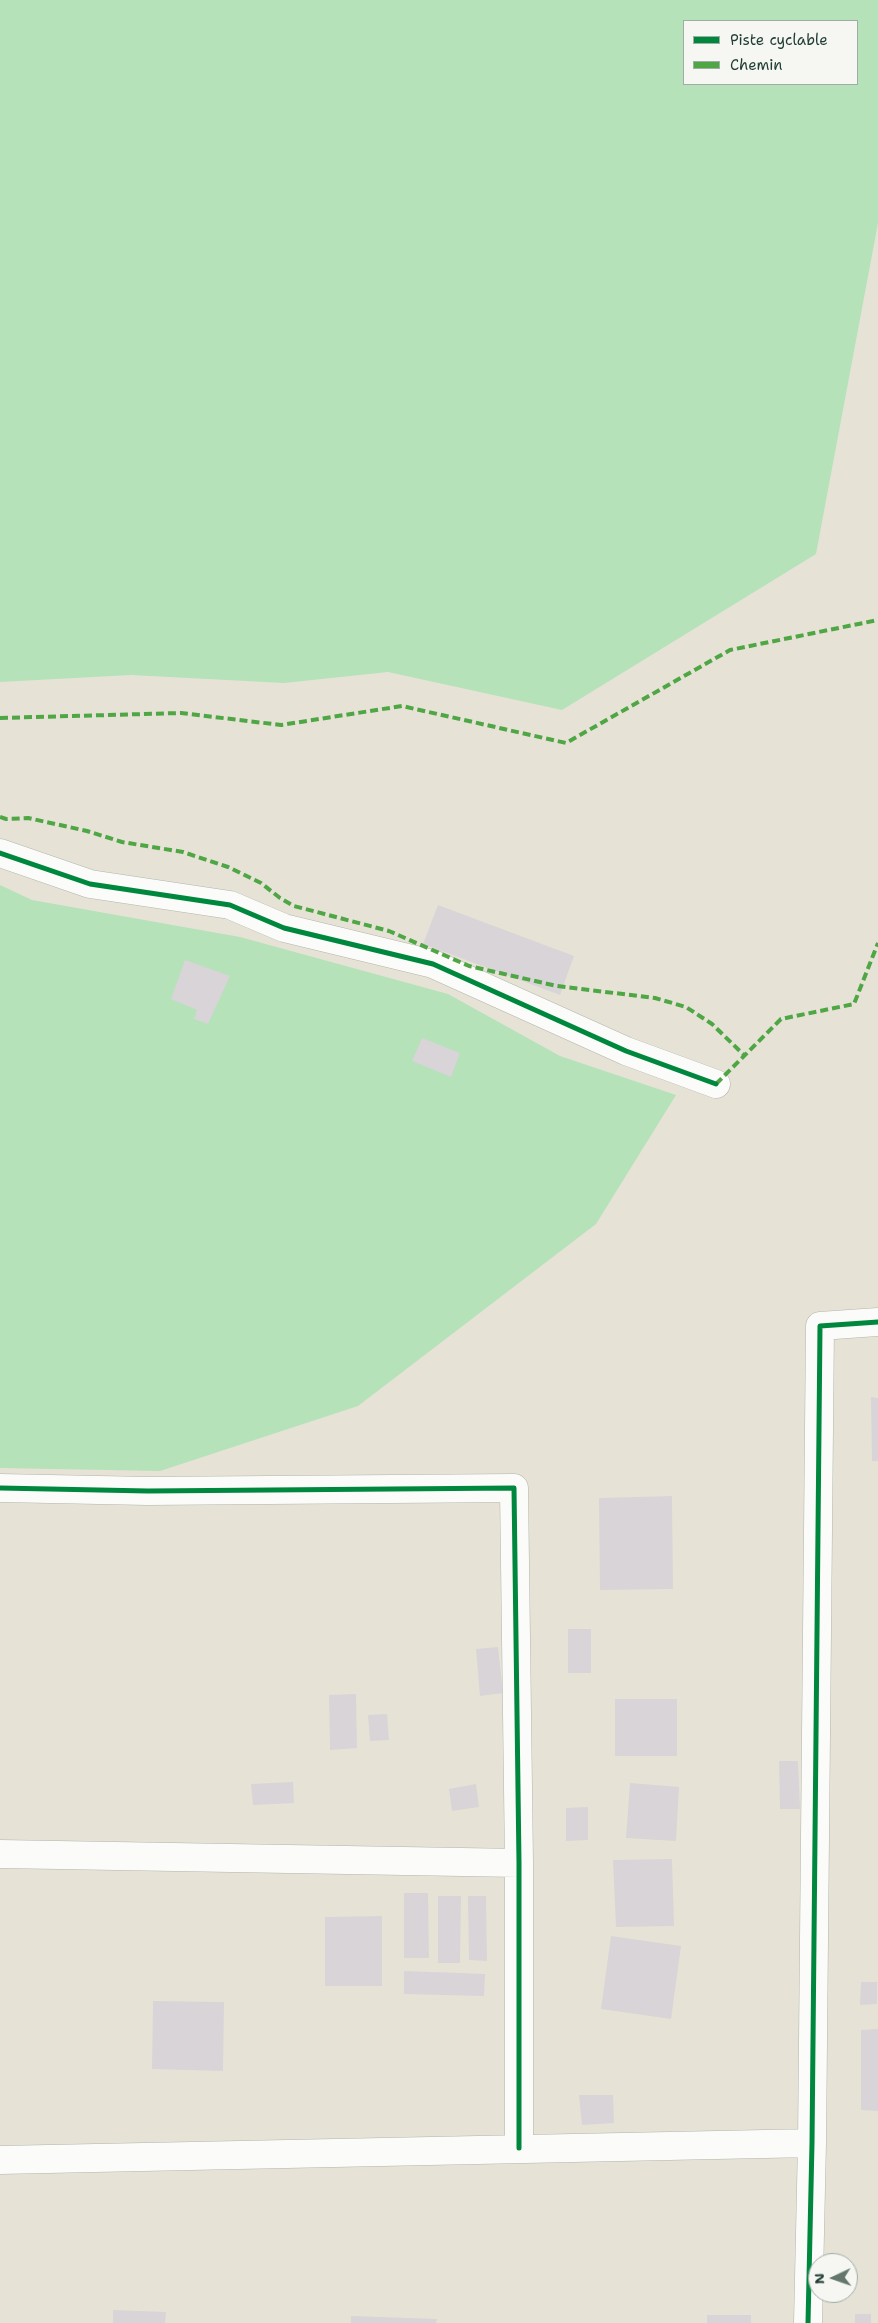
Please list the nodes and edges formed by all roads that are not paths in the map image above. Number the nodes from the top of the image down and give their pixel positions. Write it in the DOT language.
graph roads {
  1 [pos="0,853"];
  2 [pos="716,1084"];
  3 [pos="878,1322"];
  4 [pos="0,1488"];
  5 [pos="0,1854"];
  6 [pos="519,1864"];
  7 [pos="812,2142"];
  8 [pos="519,2148"];
  9 [pos="0,2160"];
  10 [pos="808,2323"];
  1 -- 2 [label="street"];
  3 -- 7 [label="street"];
  4 -- 6 [label="street"];
  5 -- 6 [label="street"];
  6 -- 8 [label="street"];
  7 -- 8 [label="street"];
  7 -- 10 [label="street"];
  8 -- 9 [label="street"];
}
